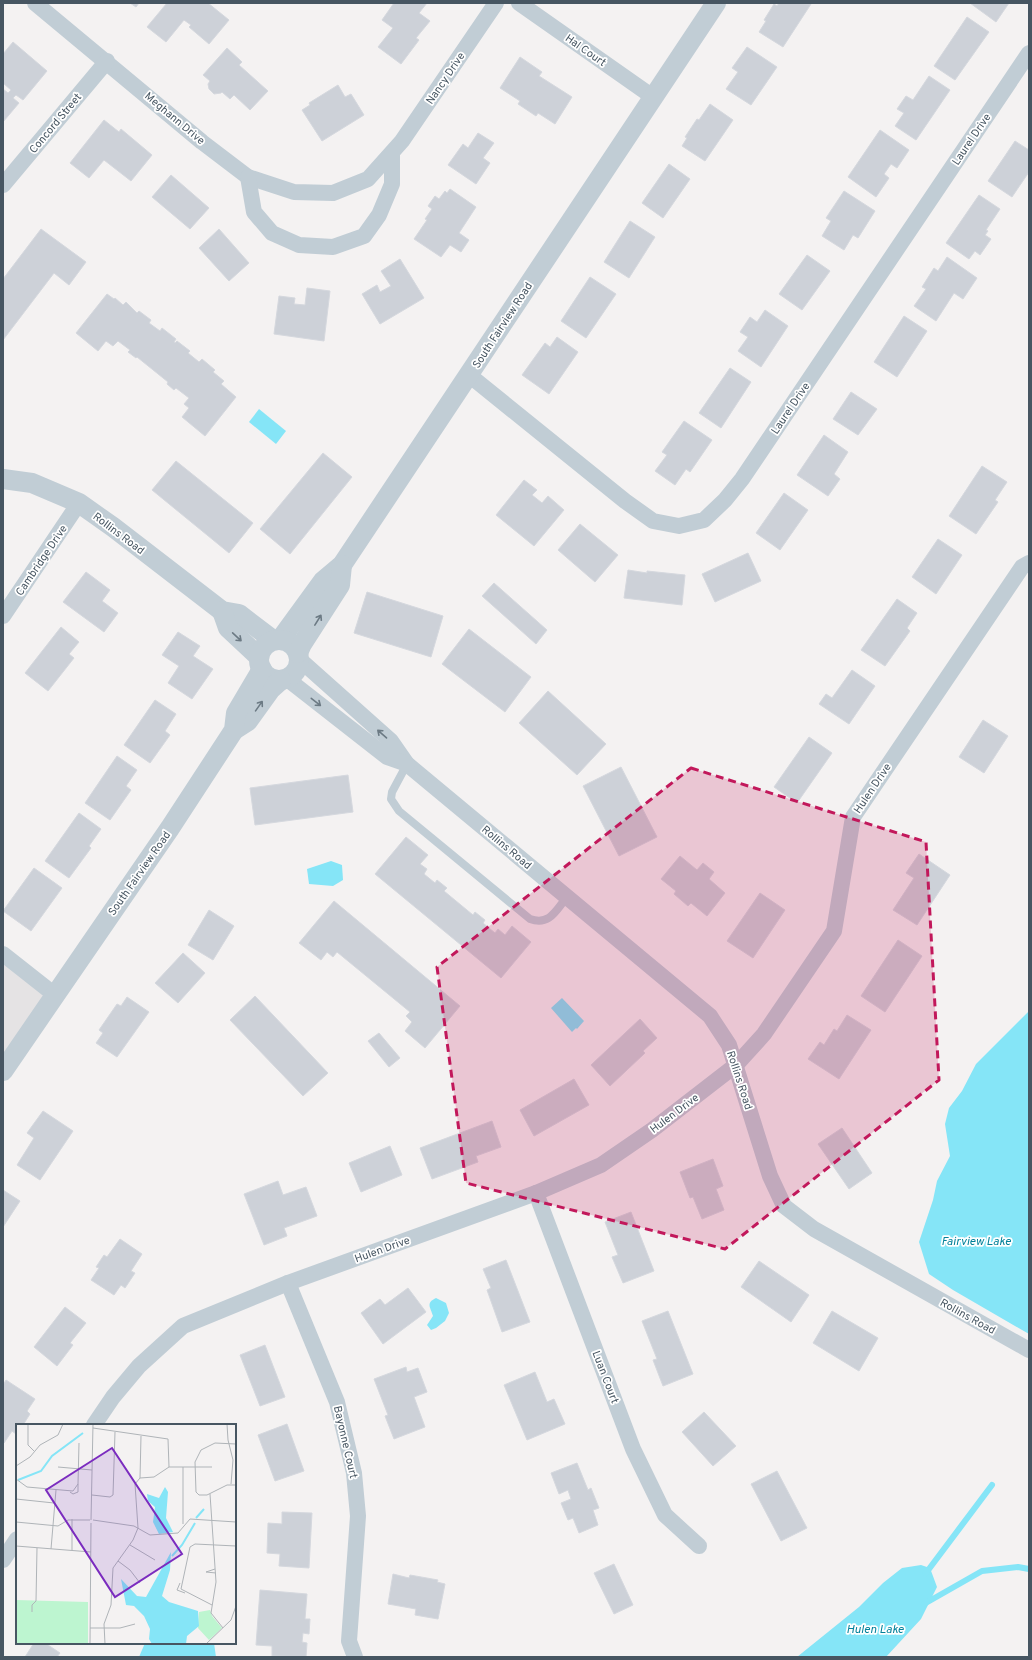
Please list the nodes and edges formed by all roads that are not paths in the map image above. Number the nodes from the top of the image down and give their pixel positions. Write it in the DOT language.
graph roads {
  1 [pos="35,3"];
  2 [pos="496,3"];
  3 [pos="519,3"];
  4 [pos="716,3"];
  5 [pos="1029,53"];
  6 [pos="107,61"];
  7 [pos="653,97"];
  8 [pos="392,153"];
  9 [pos="248,177"];
  10 [pos="3,185"];
  11 [pos="333,194"];
  12 [pos="469,375"];
  13 [pos="3,479"];
  14 [pos="79,503"];
  15 [pos="1029,563"];
  16 [pos="342,565"];
  17 [pos="222,611"];
  18 [pos="3,616"];
  19 [pos="277,640"];
  20 [pos="299,656"];
  21 [pos="260,663"];
  22 [pos="284,679"];
  23 [pos="234,730"];
  24 [pos="407,764"];
  25 [pos="567,897"];
  26 [pos="3,954"];
  27 [pos="55,995"];
  28 [pos="736,1065"];
  29 [pos="3,1071"];
  30 [pos="536,1194"];
  31 [pos="288,1284"];
  32 [pos="1029,1350"];
  33 [pos="95,1424"];
  34 [pos="16,1541"];
  35 [pos="699,1546"];
  36 [pos="3,1560"];
  37 [pos="355,1657"];
  1 -- 6 [label="street, Meghann Drive"];
  2 -- 8 [label="street, Nancy Drive"];
  3 -- 7 [label="street, Hal Court"];
  4 -- 7 [label="street, South Fairview Road"];
  5 -- 12 [label="street, Laurel Drive"];
  6 -- 9 [label="street, Meghann Drive"];
  6 -- 10 [label="street, Concord Street"];
  7 -- 12 [label="street, South Fairview Road"];
  8 -- 9 [label="street"];
  8 -- 11 [label="street, Nancy Drive"];
  9 -- 11 [label="street, Meghann Drive"];
  12 -- 16 [label="street, South Fairview Road"];
  13 -- 14 [label="street, Rollins Road"];
  14 -- 17 [label="street, Rollins Road"];
  14 -- 18 [label="street, Cambridge Drive"];
  15 -- 28 [label="street, Hulen Drive"];
  16 -- 19 [label="street, South Fairview Road"];
  20 -- 16 [label="street, one-way"];
  17 -- 19 [label="street, Rollins Road"];
  17 -- 21 [label="street, one-way"];
  19 -- 20 [label="street"];
  19 -- 21 [label="street"];
  20 -- 22 [label="street"];
  24 -- 20 [label="street, Rollins Road, one-way"];
  21 -- 22 [label="street"];
  21 -- 23 [label="street, South Fairview Road"];
  23 -- 22 [label="street, one-way"];
  22 -- 24 [label="street, Rollins Road, one-way"];
  23 -- 27 [label="street, South Fairview Road"];
  24 -- 25 [label="street, Rollins Road"];
  24 -- 25 [label="lane"];
  25 -- 28 [label="street, Rollins Road"];
  26 -- 27 [label="street"];
  27 -- 29 [label="street, South Fairview Road"];
  28 -- 30 [label="street, Hulen Drive"];
  28 -- 32 [label="street, Rollins Road"];
  30 -- 31 [label="street, Hulen Drive"];
  30 -- 35 [label="street, Luan Court"];
  31 -- 33 [label="street, Hulen Drive"];
  31 -- 37 [label="street, Bayonne Court"];
  34 -- 36 [label="street"];
}
